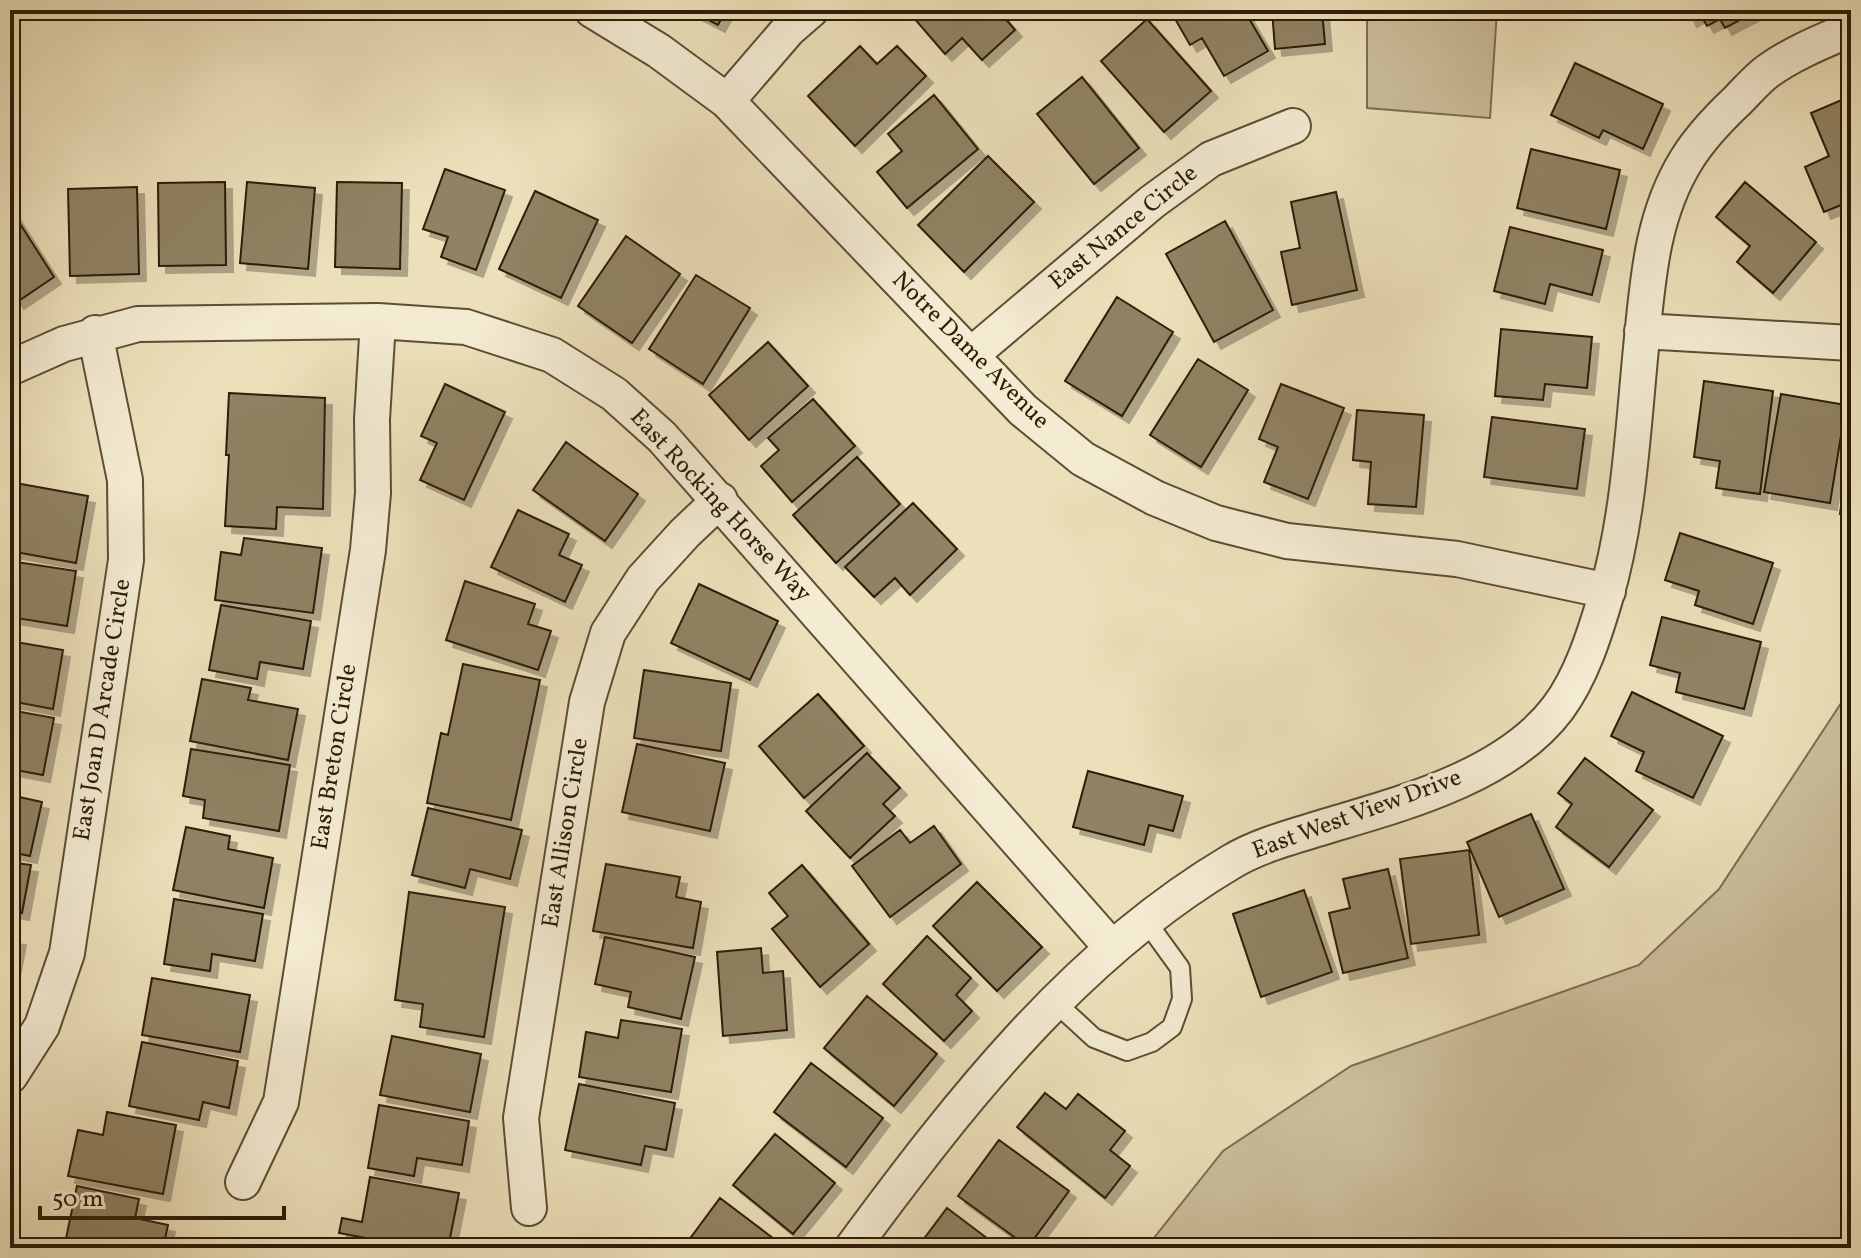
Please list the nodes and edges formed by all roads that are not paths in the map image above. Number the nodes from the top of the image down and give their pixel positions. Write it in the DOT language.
graph roads {
  1 [pos="592,10"];
  2 [pos="811,10"];
  3 [pos="1851,29"];
  4 [pos="727,101"];
  5 [pos="1293,126"];
  6 [pos="378,321"];
  7 [pos="1642,331"];
  8 [pos="95,333"];
  9 [pos="1851,343"];
  10 [pos="971,355"];
  11 [pos="10,368"];
  12 [pos="720,500"];
  13 [pos="1608,591"];
  14 [pos="1146,921"];
  15 [pos="1112,948"];
  16 [pos="1056,1003"];
  17 [pos="10,1076"];
  18 [pos="243,1182"];
  19 [pos="529,1208"];
  20 [pos="852,1248"];
  1 -- 4 [label="street, Notre Dame Avenue"];
  2 -- 4 [label="street"];
  3 -- 7 [label="street, East West View Drive"];
  4 -- 10 [label="street, Notre Dame Avenue"];
  5 -- 10 [label="street, East Nance Circle"];
  6 -- 8 [label="street, East Rocking Horse Way"];
  6 -- 12 [label="street, East Rocking Horse Way"];
  6 -- 18 [label="street, East Breton Circle"];
  7 -- 9 [label="street"];
  7 -- 13 [label="street, East West View Drive"];
  8 -- 11 [label="street, East Rocking Horse Way"];
  8 -- 17 [label="street, East Joan D Arcade Circle"];
  10 -- 13 [label="street, Notre Dame Avenue"];
  12 -- 15 [label="street, East Rocking Horse Way"];
  12 -- 19 [label="street, East Allison Circle"];
  13 -- 14 [label="street, East West View Drive"];
  14 -- 15 [label="street, East West View Drive"];
  14 -- 16 [label="lane"];
  15 -- 16 [label="street, East West View Drive"];
  16 -- 20 [label="street, East West View Drive"];
}
